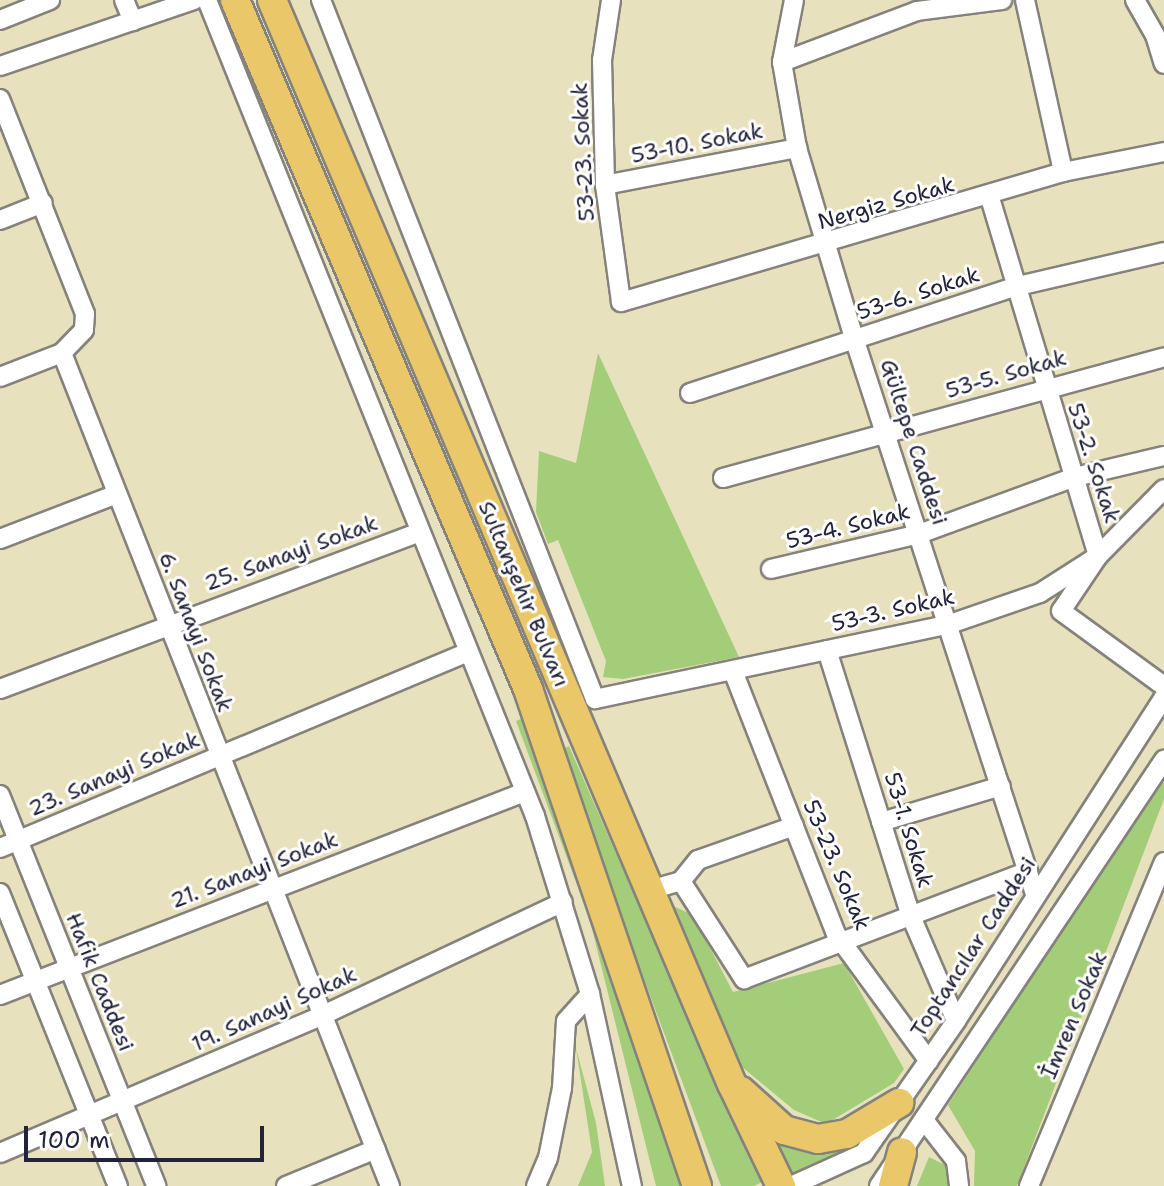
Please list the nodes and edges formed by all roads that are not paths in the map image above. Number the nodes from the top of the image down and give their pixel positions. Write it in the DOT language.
graph roads {
  1 [pos="50,0"];
  2 [pos="124,0"];
  3 [pos="194,0"];
  4 [pos="207,0"];
  5 [pos="235,0"];
  6 [pos="272,0"];
  7 [pos="321,0"];
  8 [pos="611,0"];
  9 [pos="794,0"];
  10 [pos="1002,0"];
  11 [pos="1025,0"];
  12 [pos="1135,0"];
  13 [pos="174,3"];
  14 [pos="916,6"];
  15 [pos="0,20"];
  16 [pos="133,21"];
  17 [pos="782,62"];
  18 [pos="1164,64"];
  19 [pos="0,66"];
  20 [pos="0,99"];
  21 [pos="797,148"];
  22 [pos="1164,152"];
  23 [pos="1063,172"];
  24 [pos="605,185"];
  25 [pos="990,198"];
  26 [pos="43,203"];
  27 [pos="0,220"];
  28 [pos="824,245"];
  29 [pos="1164,252"];
  30 [pos="1014,287"];
  31 [pos="621,302"];
  32 [pos="854,338"];
  33 [pos="62,353"];
  34 [pos="1164,357"];
  35 [pos="0,377"];
  36 [pos="1044,387"];
  37 [pos="690,393"];
  38 [pos="888,434"];
  39 [pos="1164,456"];
  40 [pos="1075,477"];
  41 [pos="723,478"];
  42 [pos="1164,489"];
  43 [pos="117,494"];
  44 [pos="419,532"];
  45 [pos="919,534"];
  46 [pos="0,539"];
  47 [pos="1098,556"];
  48 [pos="771,569"];
  49 [pos="167,624"];
  50 [pos="950,624"];
  51 [pos="827,650"];
  52 [pos="468,652"];
  53 [pos="733,671"];
  54 [pos="1164,686"];
  55 [pos="0,689"];
  56 [pos="1164,697"];
  57 [pos="219,756"];
  58 [pos="1164,760"];
  59 [pos="1001,786"];
  60 [pos="525,792"];
  61 [pos="0,795"];
  62 [pos="881,822"];
  63 [pos="794,826"];
  64 [pos="18,841"];
  65 [pos="0,848"];
  66 [pos="1164,862"];
  67 [pos="1028,871"];
  68 [pos="681,881"];
  69 [pos="271,889"];
  70 [pos="650,890"];
  71 [pos="0,893"];
  72 [pos="1035,894"];
  73 [pos="563,902"];
  74 [pos="910,914"];
  75 [pos="842,944"];
  76 [pos="68,968"];
  77 [pos="35,982"];
  78 [pos="590,994"];
  79 [pos="0,995"];
  80 [pos="323,1015"];
  81 [pos="956,1021"];
  82 [pos="929,1061"];
  83 [pos="732,1084"];
  84 [pos="123,1103"];
  85 [pos="899,1103"];
  86 [pos="90,1116"];
  87 [pos="924,1120"];
  88 [pos="376,1149"];
  89 [pos="902,1152"];
  90 [pos="0,1153"];
  91 [pos="630,1183"];
  92 [pos="118,1186"];
  93 [pos="156,1186"];
  94 [pos="286,1186"];
  95 [pos="390,1186"];
  96 [pos="536,1186"];
  97 [pos="697,1186"];
  98 [pos="781,1186"];
  99 [pos="791,1186"];
  100 [pos="879,1186"];
  101 [pos="893,1186"];
  102 [pos="959,1186"];
  103 [pos="1029,1186"];
  1 -- 15 [label="street"];
  2 -- 16 [label="street"];
  3 -- 13 [label="street"];
  4 -- 44 [label="street"];
  5 -- 97 [label="highway, Sultanşehir Bulvarı"];
  6 -- 70 [label="highway, Sultanşehir Bulvarı"];
  7 -- 53 [label="street, 53-3. Sokak"];
  8 -- 24 [label="street, 53-23. Sokak"];
  9 -- 17 [label="street, Gültepe Caddesi"];
  10 -- 14 [label="street"];
  11 -- 23 [label="street"];
  12 -- 18 [label="street"];
  13 -- 16 [label="street"];
  14 -- 17 [label="street"];
  16 -- 19 [label="street"];
  17 -- 21 [label="street, Gültepe Caddesi"];
  20 -- 26 [label="street"];
  21 -- 24 [label="street, 53-10. Sokak"];
  21 -- 28 [label="street, Gültepe Caddesi"];
  22 -- 23 [label="street, Nergiz Sokak"];
  23 -- 25 [label="street, Nergiz Sokak"];
  24 -- 31 [label="street, 53-23. Sokak"];
  25 -- 28 [label="street, Nergiz Sokak"];
  25 -- 30 [label="street, 53-2. Sokak"];
  26 -- 27 [label="street"];
  26 -- 33 [label="street"];
  28 -- 31 [label="street, Nergiz Sokak"];
  28 -- 32 [label="street, Gültepe Caddesi"];
  29 -- 30 [label="street, 53-6. Sokak"];
  30 -- 32 [label="street, 53-6. Sokak"];
  30 -- 36 [label="street, 53-2. Sokak"];
  32 -- 37 [label="street, 53-6. Sokak"];
  32 -- 38 [label="street, Gültepe Caddesi"];
  33 -- 35 [label="street"];
  33 -- 43 [label="street, 6. Sanayi Sokak"];
  34 -- 36 [label="street, 53-5. Sokak"];
  36 -- 38 [label="street, 53-5. Sokak"];
  36 -- 40 [label="street, 53-2. Sokak"];
  38 -- 41 [label="street, 53-5. Sokak"];
  38 -- 45 [label="street, Gültepe Caddesi"];
  39 -- 40 [label="street, 53-4. Sokak"];
  40 -- 45 [label="street, 53-4. Sokak"];
  40 -- 47 [label="street, 53-2. Sokak"];
  42 -- 47 [label="street, 53-3. Sokak"];
  43 -- 46 [label="street"];
  43 -- 49 [label="street, 6. Sanayi Sokak"];
  44 -- 49 [label="street, 25. Sanayi Sokak"];
  44 -- 52 [label="street"];
  45 -- 48 [label="street, 53-4. Sokak"];
  45 -- 50 [label="street, Gültepe Caddesi"];
  47 -- 50 [label="street, 53-3. Sokak"];
  47 -- 54 [label="street, 53-2. Sokak"];
  49 -- 55 [label="street, 25. Sanayi Sokak"];
  49 -- 57 [label="street, 6. Sanayi Sokak"];
  50 -- 51 [label="street, 53-3. Sokak"];
  50 -- 59 [label="street, Gültepe Caddesi"];
  51 -- 53 [label="street, 53-3. Sokak"];
  51 -- 62 [label="street, 53-1. Sokak"];
  52 -- 57 [label="street, 23. Sanayi Sokak"];
  52 -- 60 [label="street"];
  53 -- 63 [label="street, 53-23. Sokak"];
  56 -- 72 [label="street, Toptancılar Caddesi"];
  57 -- 64 [label="street, 23. Sanayi Sokak"];
  57 -- 69 [label="street, 6. Sanayi Sokak"];
  58 -- 87 [label="street"];
  59 -- 62 [label="street"];
  59 -- 67 [label="street, Gültepe Caddesi"];
  60 -- 69 [label="street, 21. Sanayi Sokak"];
  60 -- 73 [label="street"];
  61 -- 64 [label="street, Hafik Caddesi"];
  62 -- 74 [label="street, 53-1. Sokak"];
  63 -- 68 [label="street"];
  63 -- 75 [label="street, 53-23. Sokak"];
  64 -- 65 [label="street, 23. Sanayi Sokak"];
  64 -- 76 [label="street, Hafik Caddesi"];
  66 -- 103 [label="street, İmren Sokak"];
  67 -- 72 [label="street, Gültepe Caddesi"];
  67 -- 74 [label="street"];
  68 -- 70 [label="street"];
  68 -- 75 [label="street"];
  69 -- 76 [label="street, 21. Sanayi Sokak"];
  69 -- 80 [label="street, 6. Sanayi Sokak"];
  70 -- 83 [label="highway, Sultanşehir Bulvarı"];
  71 -- 77 [label="street"];
  72 -- 81 [label="street, Toptancılar Caddesi"];
  73 -- 78 [label="street"];
  73 -- 80 [label="street, 19. Sanayi Sokak"];
  74 -- 75 [label="street"];
  74 -- 81 [label="street, 53-1. Sokak"];
  75 -- 82 [label="street, 53-23. Sokak"];
  76 -- 77 [label="street, 21. Sanayi Sokak"];
  76 -- 84 [label="street, Hafik Caddesi"];
  77 -- 79 [label="street, 21. Sanayi Sokak"];
  77 -- 86 [label="street"];
  78 -- 91 [label="street"];
  78 -- 96 [label="street"];
  80 -- 84 [label="street, 19. Sanayi Sokak"];
  80 -- 88 [label="street, 6. Sanayi Sokak"];
  81 -- 82 [label="street, Toptancılar Caddesi"];
  82 -- 85 [label="street, Toptancılar Caddesi"];
  83 -- 85 [label="highway"];
  83 -- 98 [label="highway, Sultanşehir Bulvarı"];
  84 -- 86 [label="street, 19. Sanayi Sokak"];
  84 -- 93 [label="street, Hafik Caddesi"];
  85 -- 99 [label="street, Toptancılar Caddesi"];
  86 -- 90 [label="street, 19. Sanayi Sokak"];
  86 -- 92 [label="street"];
  87 -- 89 [label="street"];
  87 -- 102 [label="street"];
  88 -- 94 [label="street"];
  88 -- 95 [label="street, 6. Sanayi Sokak"];
  89 -- 100 [label="street"];
  89 -- 101 [label="highway"];
}
